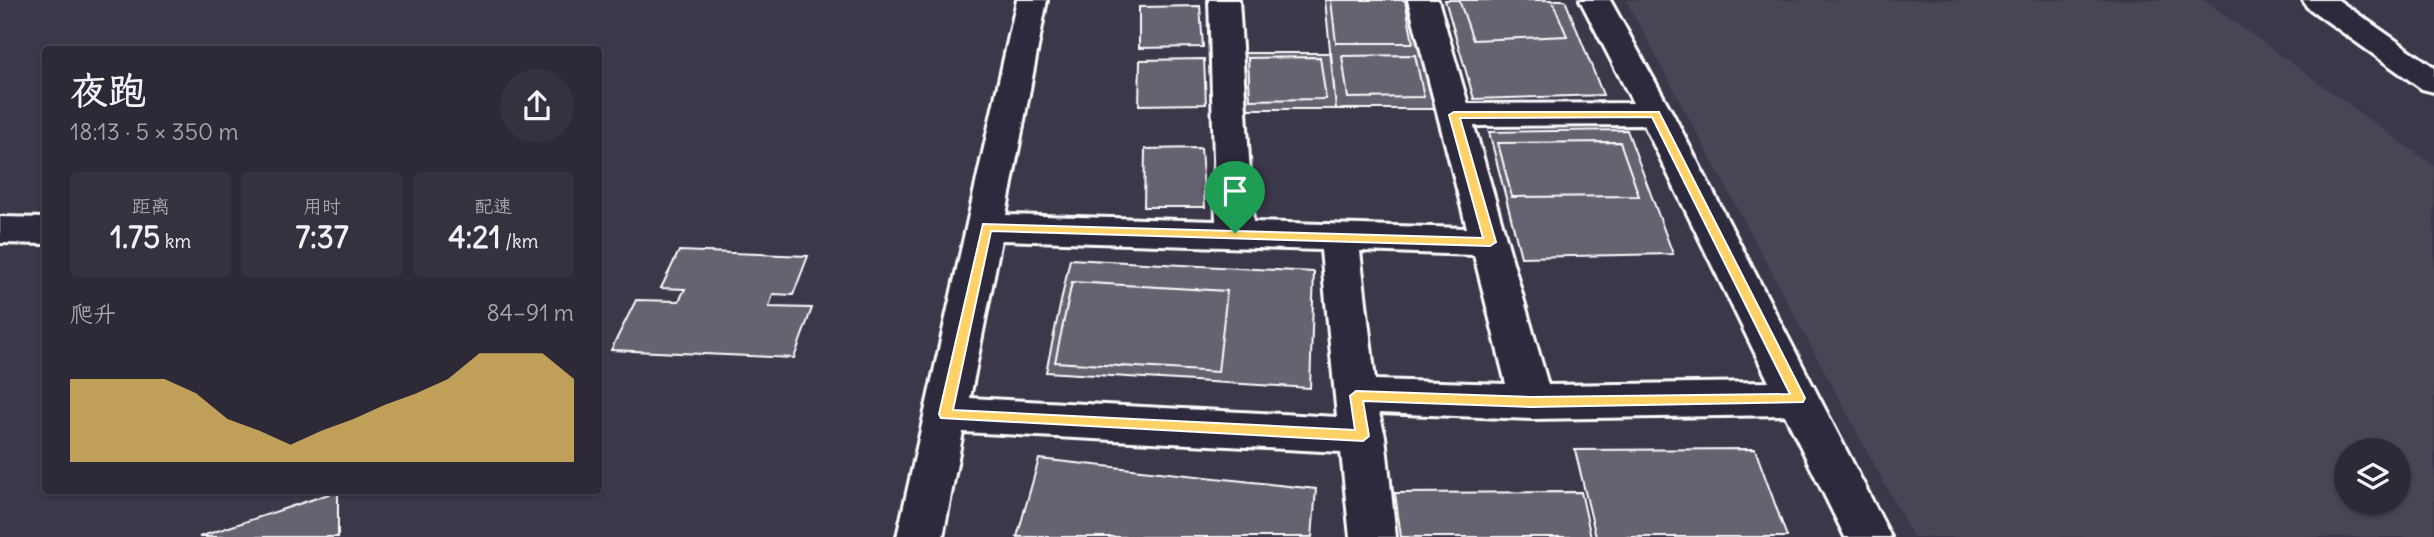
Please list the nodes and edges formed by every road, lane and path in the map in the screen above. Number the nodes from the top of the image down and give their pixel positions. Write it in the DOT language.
graph roads {
  1 [pos="1032,0"];
  2 [pos="1224,0"];
  3 [pos="1423,0"];
  4 [pos="1595,0"];
  5 [pos="2318,0"];
  6 [pos="2434,82"];
  7 [pos="1656,114"];
  8 [pos="1454,115"];
  9 [pos="987,227"];
  10 [pos="0,230"];
  11 [pos="42,231"];
  12 [pos="1235,233"];
  13 [pos="1339,237"];
  14 [pos="1490,242"];
  15 [pos="1798,398"];
  16 [pos="1531,402"];
  17 [pos="946,414"];
  18 [pos="1359,416"];
  19 [pos="920,537"];
  20 [pos="1373,537"];
  21 [pos="1868,537"];
  1 -- 9 [label="street"];
  2 -- 12 [label="street"];
  3 -- 8 [label="street"];
  4 -- 7 [label="street"];
  5 -- 6 [label="street"];
  7 -- 8 [label="street"];
  7 -- 15 [label="street"];
  8 -- 14 [label="street"];
  9 -- 12 [label="street"];
  9 -- 17 [label="street"];
  10 -- 11 [label="street"];
  12 -- 13 [label="street"];
  13 -- 14 [label="street"];
  13 -- 18 [label="street"];
  14 -- 16 [label="street"];
  15 -- 16 [label="street"];
  15 -- 21 [label="street"];
  16 -- 18 [label="street"];
  17 -- 18 [label="street"];
  17 -- 19 [label="street"];
  18 -- 20 [label="street"];
}
